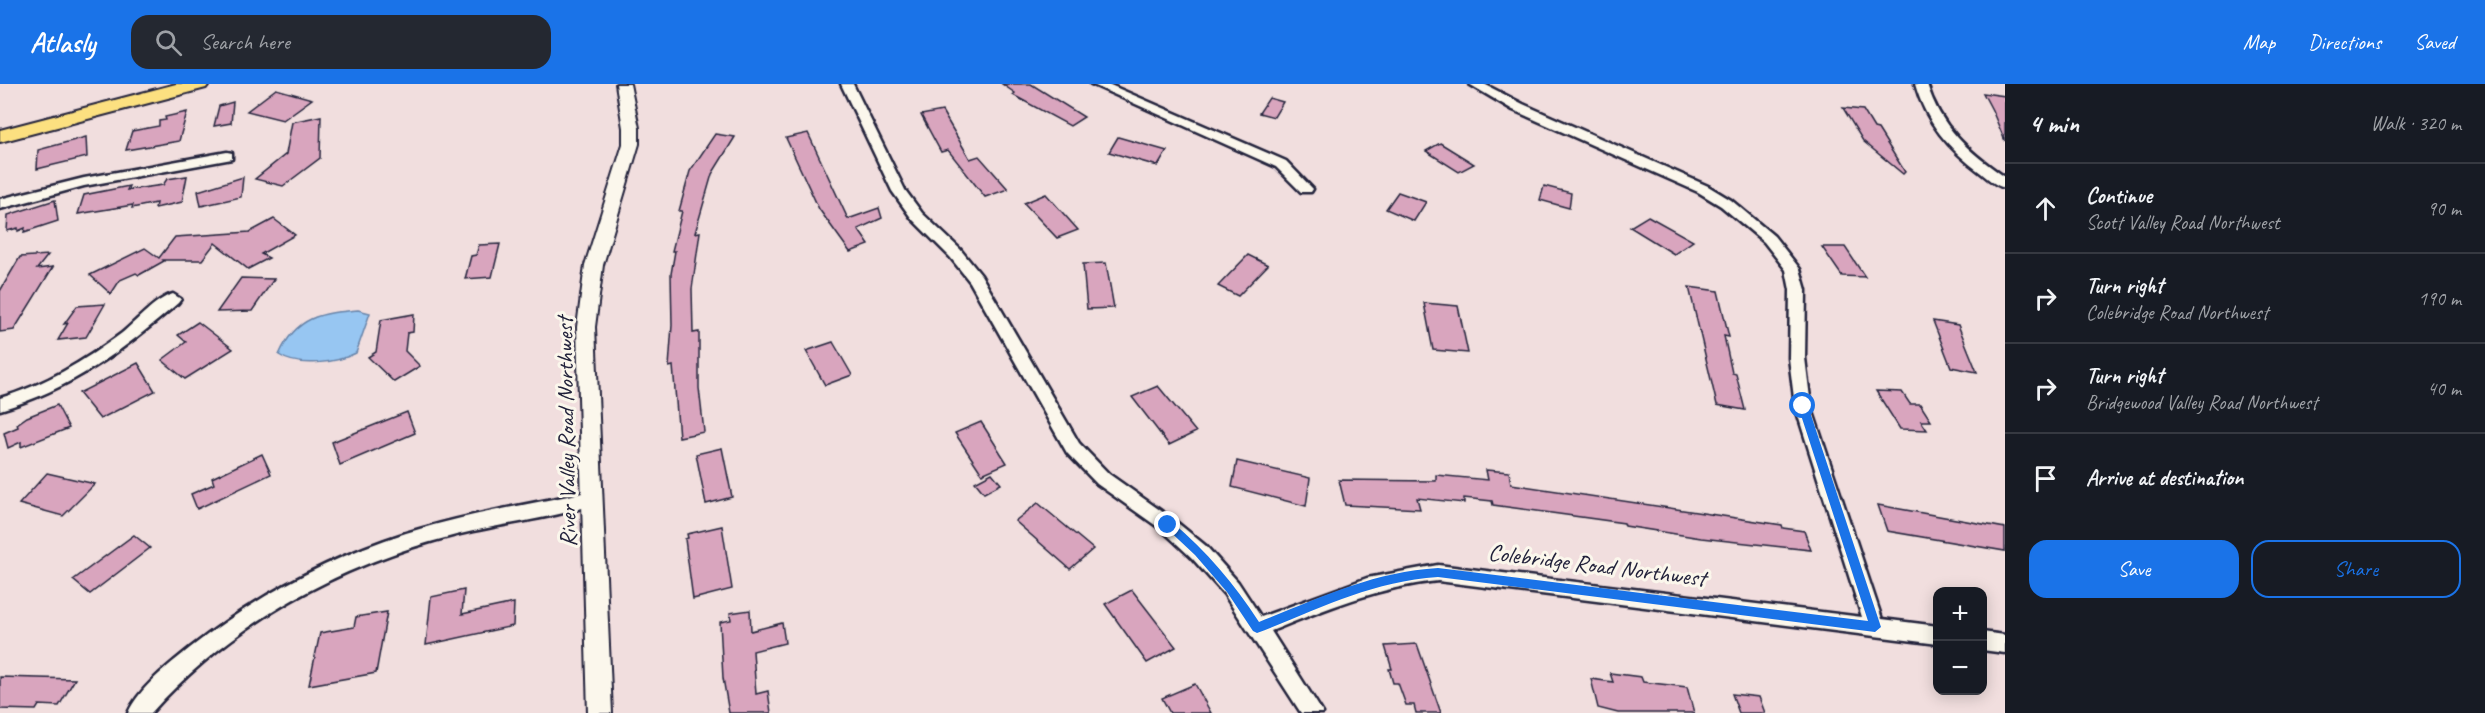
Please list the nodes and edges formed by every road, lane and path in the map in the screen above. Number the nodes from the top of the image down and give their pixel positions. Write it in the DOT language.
graph roads {
  1 [pos="146,84"];
  2 [pos="199,84"];
  3 [pos="623,84"];
  4 [pos="846,84"];
  5 [pos="1097,84"];
  6 [pos="1475,84"];
  7 [pos="1921,84"];
  8 [pos="0,123"];
  9 [pos="0,136"];
  10 [pos="226,156"];
  11 [pos="2005,184"];
  12 [pos="1305,189"];
  13 [pos="0,204"];
  14 [pos="173,299"];
  15 [pos="0,404"];
  16 [pos="592,498"];
  17 [pos="1875,627"];
  18 [pos="1257,628"];
  19 [pos="1933,634"];
  20 [pos="1987,642"];
  21 [pos="2005,644"];
  22 [pos="138,713"];
  23 [pos="600,713"];
  24 [pos="1312,713"];
  1 -- 8 [label="main road"];
  2 -- 9 [label="main road"];
  3 -- 16 [label="street, River Valley Road Northwest"];
  4 -- 18 [label="street"];
  5 -- 12 [label="street"];
  6 -- 17 [label="street"];
  7 -- 11 [label="street"];
  10 -- 13 [label="street"];
  14 -- 15 [label="street"];
  16 -- 22 [label="street"];
  16 -- 23 [label="street, River Valley Road Northwest"];
  17 -- 18 [label="street, Colebridge Road Northwest"];
  17 -- 19 [label="street, Colebridge Road Northwest"];
  18 -- 24 [label="street"];
  20 -- 21 [label="street"];
}
